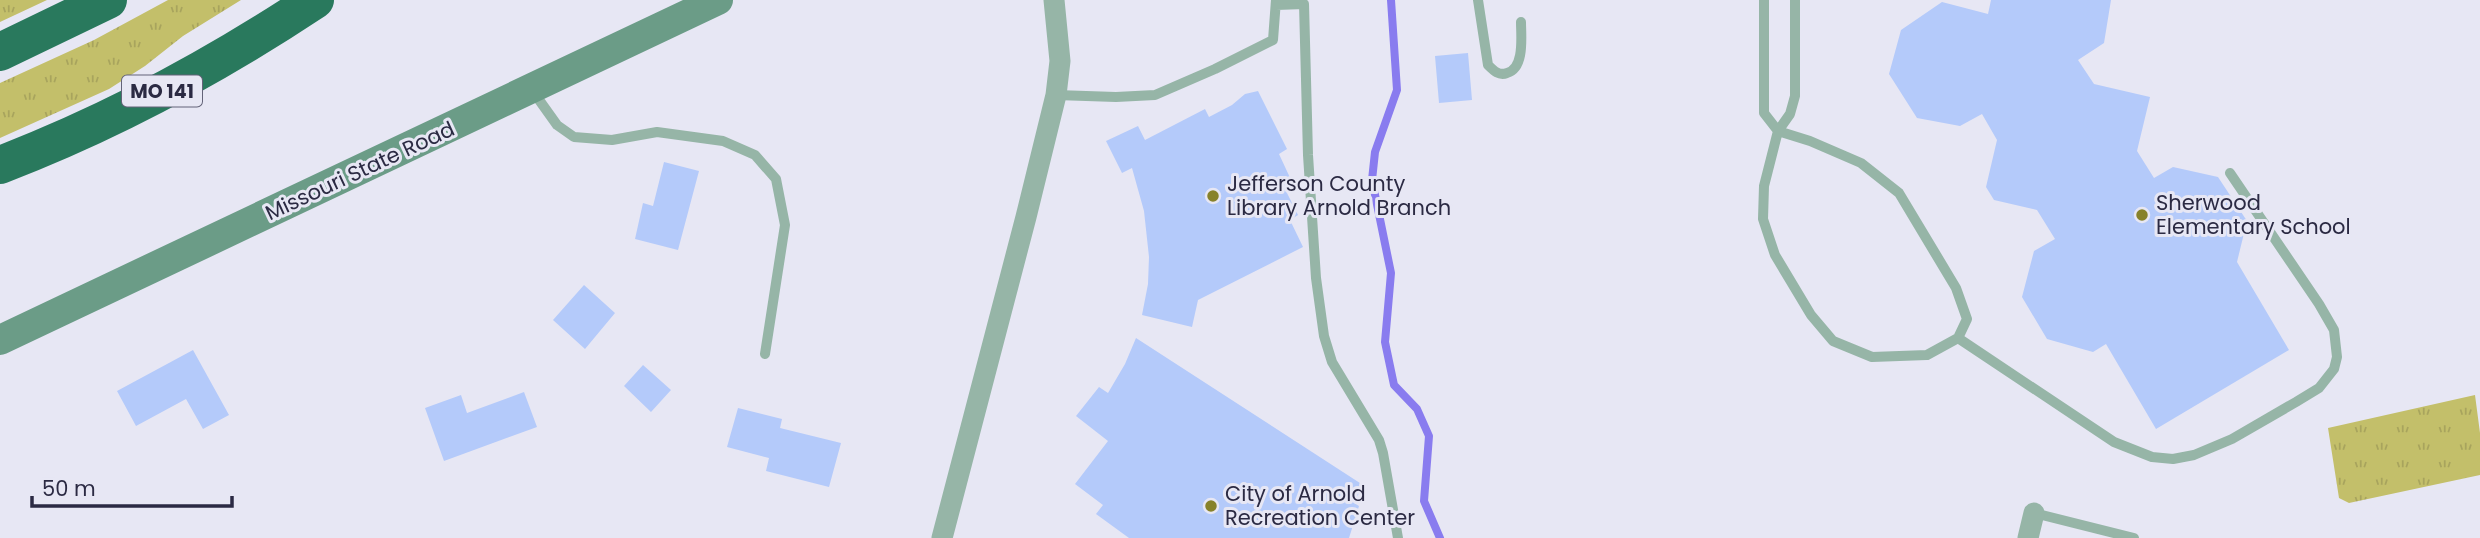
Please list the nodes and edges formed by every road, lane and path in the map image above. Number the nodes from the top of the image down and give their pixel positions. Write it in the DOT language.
graph roads {
  1 [pos="108,0"];
  2 [pos="315,0"];
  3 [pos="718,0"];
  4 [pos="1478,0"];
  5 [pos="1764,0"];
  6 [pos="1795,0"];
  7 [pos="1052,2"];
  8 [pos="1276,3"];
  9 [pos="1521,22"];
  10 [pos="0,52"];
  11 [pos="532,90"];
  12 [pos="1056,95"];
  13 [pos="1778,131"];
  14 [pos="0,165"];
  15 [pos="2230,173"];
  16 [pos="1958,338"];
  17 [pos="0,340"];
  18 [pos="765,354"];
  19 [pos="2034,513"];
  20 [pos="2109,535"];
  21 [pos="942,538"];
  22 [pos="1398,538"];
  23 [pos="2028,538"];
  24 [pos="2134,538"];
  1 -- 10 [label="highway"];
  2 -- 14 [label="highway, MO 141"];
  3 -- 11 [label="street, Missouri State Road"];
  4 -- 9 [label="lane"];
  5 -- 13 [label="lane"];
  6 -- 13 [label="lane"];
  7 -- 12 [label="street"];
  8 -- 12 [label="lane"];
  8 -- 22 [label="lane"];
  11 -- 17 [label="street, Missouri State Road"];
  11 -- 18 [label="lane"];
  12 -- 21 [label="street"];
  13 -- 16 [label="lane"];
  13 -- 16 [label="lane"];
  15 -- 16 [label="lane"];
  19 -- 20 [label="lane"];
  19 -- 23 [label="street"];
  20 -- 24 [label="lane"];
}
